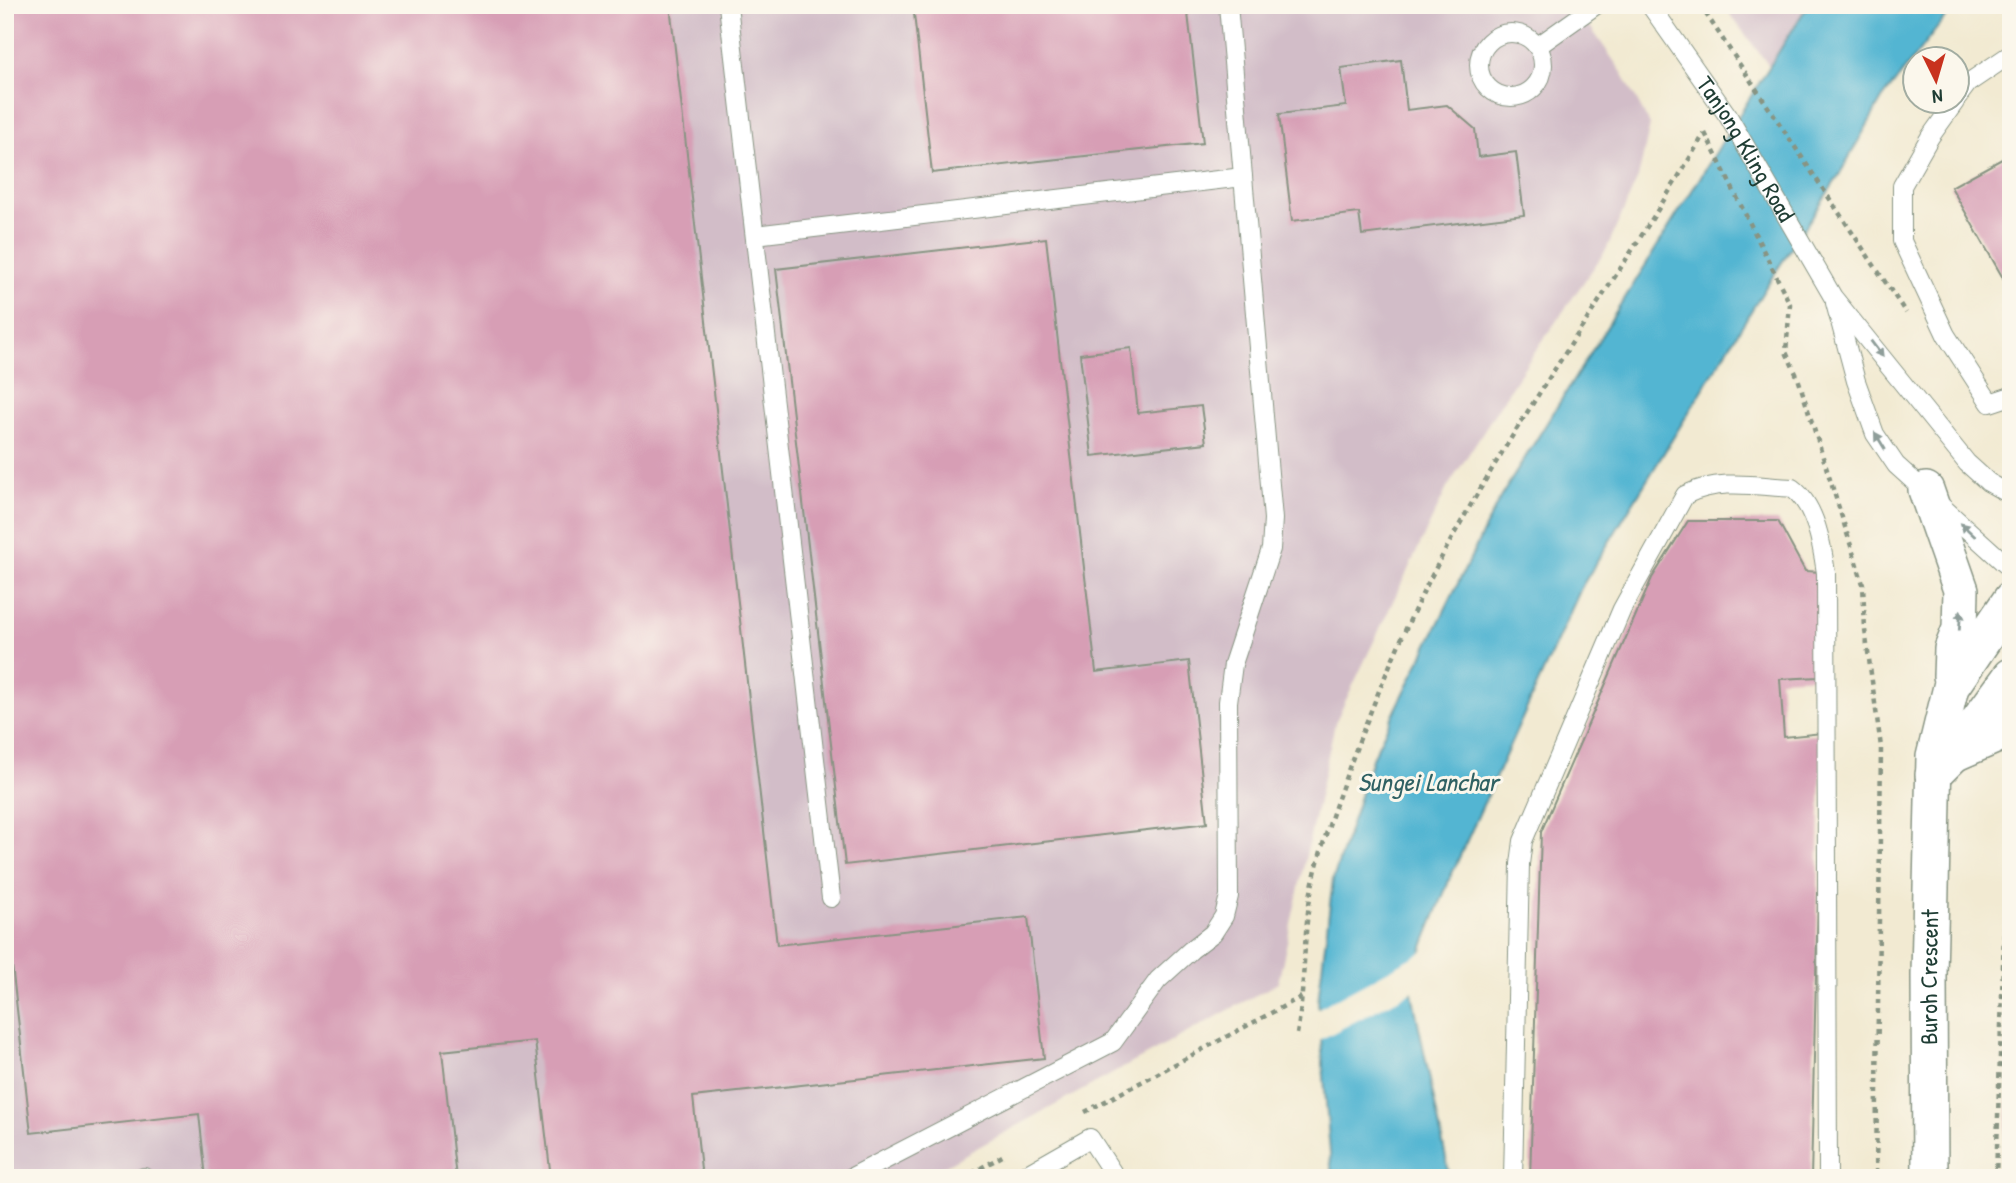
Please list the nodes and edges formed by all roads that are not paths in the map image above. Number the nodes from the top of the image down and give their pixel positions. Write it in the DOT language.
graph roads {
  1 [pos="728,5"];
  2 [pos="1228,5"];
  3 [pos="1596,5"];
  4 [pos="1650,5"];
  5 [pos="1538,46"];
  6 [pos="2011,54"];
  7 [pos="1970,82"];
  8 [pos="1945,116"];
  9 [pos="1243,177"];
  10 [pos="755,235"];
  11 [pos="1833,297"];
  12 [pos="2011,396"];
  13 [pos="1926,490"];
  14 [pos="2011,495"];
  15 [pos="2011,569"];
  16 [pos="2011,599"];
  17 [pos="2011,676"];
  18 [pos="1951,687"];
  19 [pos="2011,729"];
  20 [pos="1944,764"];
  21 [pos="831,898"];
  22 [pos="850,1178"];
  23 [pos="1020,1178"];
  24 [pos="1116,1178"];
  25 [pos="1513,1178"];
  26 [pos="1828,1178"];
  27 [pos="1930,1178"];
  1 -- 10 [label="lane"];
  2 -- 9 [label="lane"];
  3 -- 5 [label="lane"];
  4 -- 11 [label="lane, Tanjong Kling Road"];
  6 -- 7 [label="lane"];
  8 -- 12 [label="lane"];
  9 -- 10 [label="lane"];
  9 -- 22 [label="lane"];
  10 -- 21 [label="lane"];
  13 -- 11 [label="lane, Tanjong Kling Road, one-way"];
  11 -- 14 [label="lane, Tanjong Kling Road, one-way"];
  15 -- 13 [label="lane, Tanjong Kling Road, one-way"];
  18 -- 13 [label="street, one-way"];
  16 -- 18 [label="street, Buroh Crescent"];
  17 -- 20 [label="street"];
  18 -- 20 [label="street, Buroh Crescent"];
  19 -- 20 [label="street"];
  20 -- 27 [label="street, Buroh Crescent"];
  23 -- 24 [label="lane"];
  25 -- 26 [label="lane"];
}
